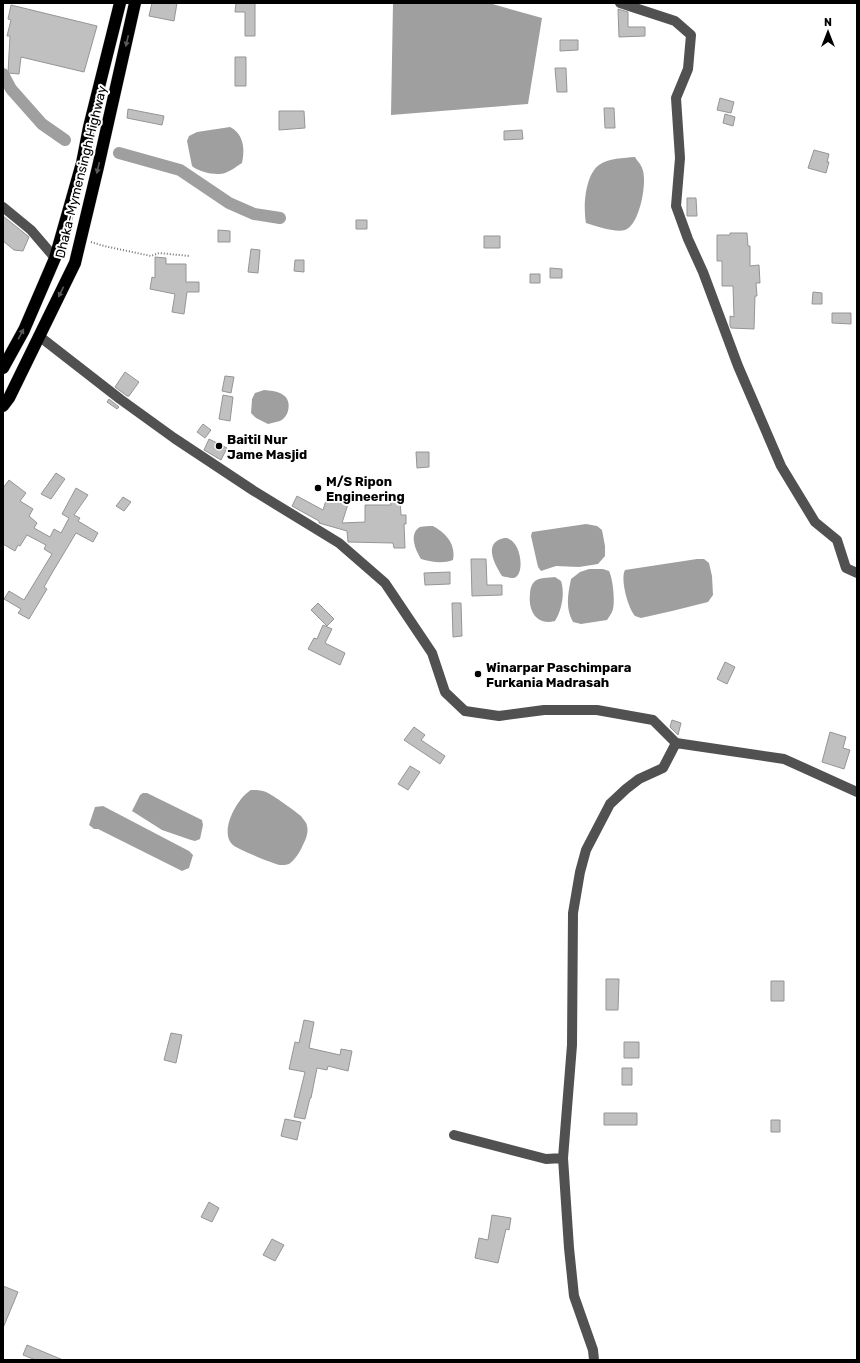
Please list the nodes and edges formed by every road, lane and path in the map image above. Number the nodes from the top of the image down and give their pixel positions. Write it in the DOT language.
graph roads {
  1 [pos="120,3"];
  2 [pos="136,3"];
  3 [pos="620,3"];
  4 [pos="3,207"];
  5 [pos="81,238"];
  6 [pos="189,256"];
  7 [pos="56,258"];
  8 [pos="40,336"];
  9 [pos="3,368"];
  10 [pos="3,406"];
  11 [pos="857,573"];
  12 [pos="676,743"];
  13 [pos="857,792"];
  14 [pos="454,1135"];
  15 [pos="563,1158"];
  16 [pos="594,1360"];
  1 -- 7 [label="highway, Dhaka-Mymensingh Highway"];
  2 -- 5 [label="highway, Dhaka-Mymensingh Highway, one-way"];
  3 -- 11 [label="street"];
  4 -- 7 [label="street"];
  5 -- 6 [label="path"];
  5 -- 8 [label="highway, Dhaka-Mymensingh Highway, one-way"];
  9 -- 7 [label="highway, Dhaka-Mymensingh Highway, one-way"];
  8 -- 10 [label="highway, Dhaka-Mymensingh Highway"];
  8 -- 12 [label="street"];
  12 -- 13 [label="street"];
  12 -- 15 [label="street"];
  14 -- 15 [label="street"];
  15 -- 16 [label="street"];
}
